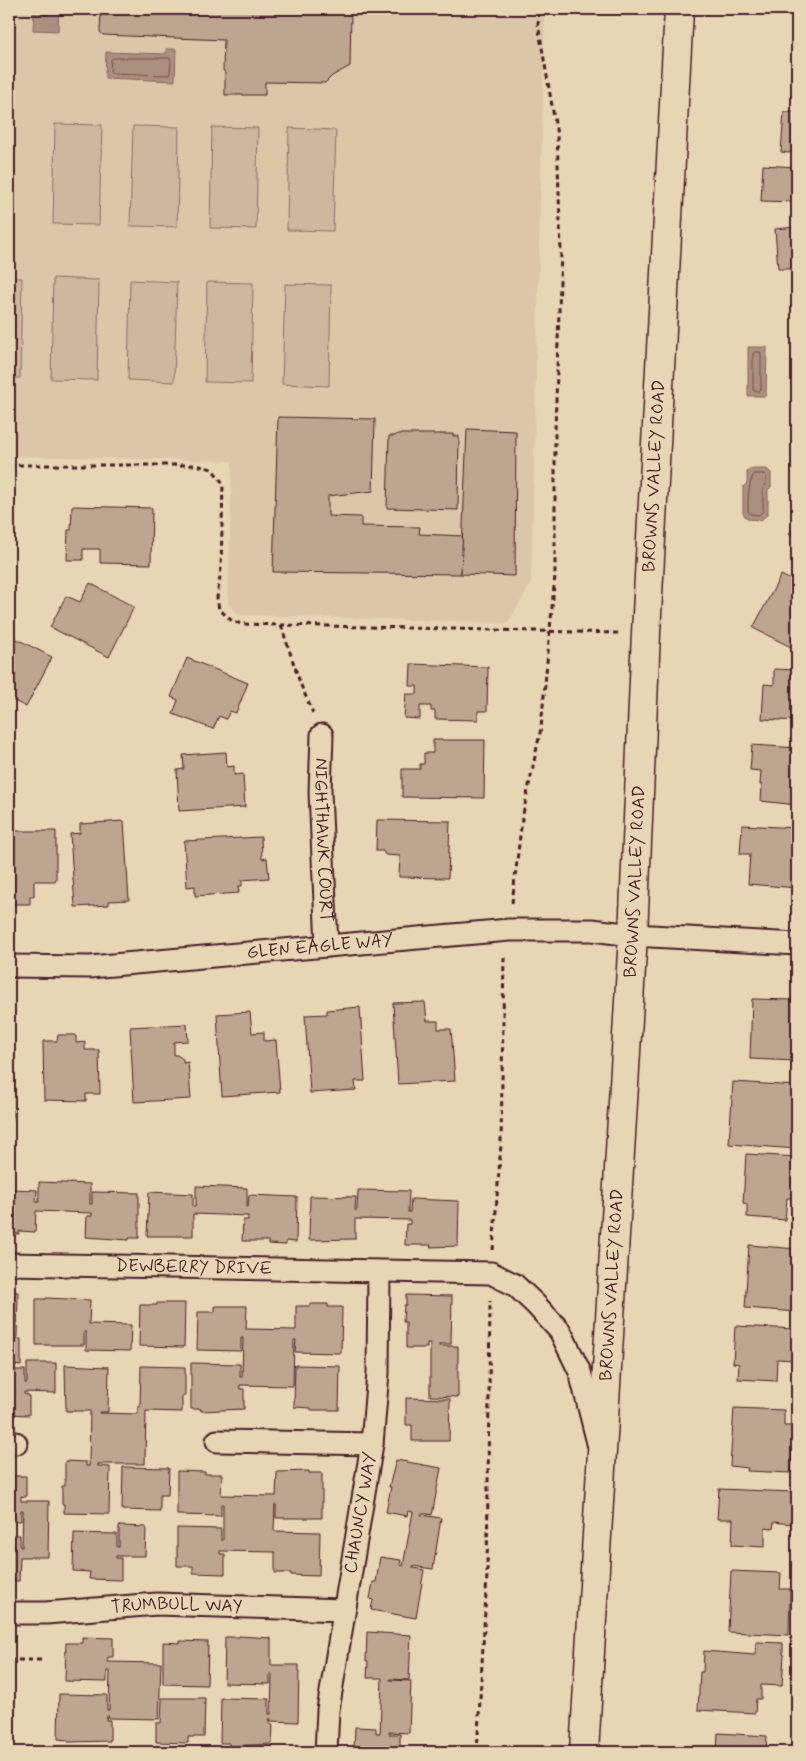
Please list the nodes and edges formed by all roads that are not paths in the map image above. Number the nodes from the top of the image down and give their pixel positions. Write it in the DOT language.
graph roads {
  1 [pos="679,9"];
  2 [pos="322,735"];
  3 [pos="633,935"];
  4 [pos="797,944"];
  5 [pos="327,946"];
  6 [pos="9,966"];
  7 [pos="9,1264"];
  8 [pos="379,1272"];
  9 [pos="217,1441"];
  10 [pos="372,1444"];
  11 [pos="601,1456"];
  12 [pos="343,1610"];
  13 [pos="9,1613"];
  14 [pos="326,1752"];
  15 [pos="584,1752"];
  1 -- 3 [label="main road, BROWNS VALLEY ROAD"];
  2 -- 5 [label="street, NIGHTHAWK COURT"];
  3 -- 4 [label="street, GLEN EAGLE WAY"];
  3 -- 5 [label="street, GLEN EAGLE WAY"];
  3 -- 11 [label="main road, BROWNS VALLEY ROAD"];
  5 -- 6 [label="street, GLEN EAGLE WAY"];
  7 -- 8 [label="street, DEWBERRY DRIVE"];
  8 -- 10 [label="street, CHAUNCY WAY"];
  8 -- 11 [label="street, DEWBERRY DRIVE"];
  9 -- 10 [label="street"];
  10 -- 12 [label="street, CHAUNCY WAY"];
  11 -- 15 [label="main road, BROWNS VALLEY ROAD"];
  12 -- 13 [label="street, TRUMBULL WAY"];
  12 -- 14 [label="street, CHAUNCY WAY"];
}
